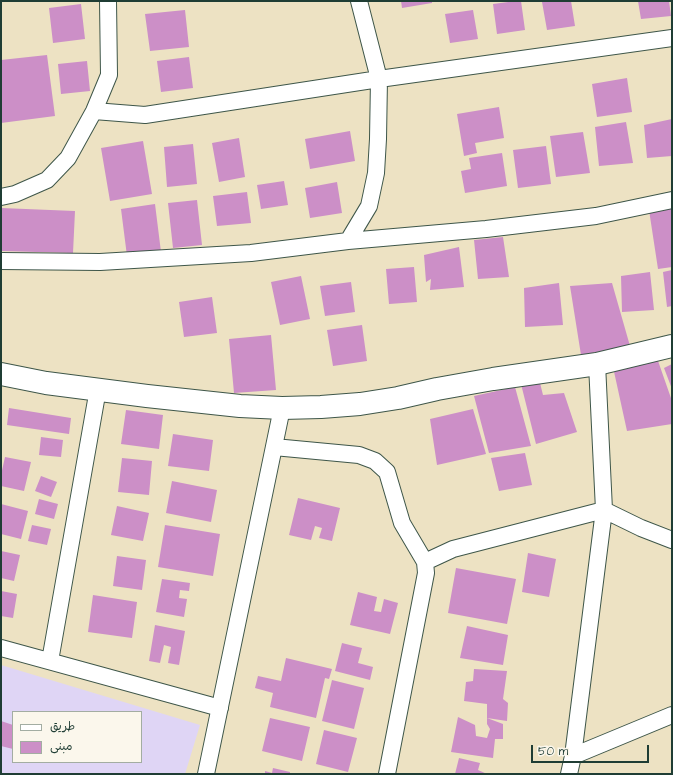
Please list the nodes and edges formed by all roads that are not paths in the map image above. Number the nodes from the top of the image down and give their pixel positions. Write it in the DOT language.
graph roads {
  1 [pos="108,1"];
  2 [pos="360,1"];
  3 [pos="672,38"];
  4 [pos="379,79"];
  5 [pos="94,111"];
  6 [pos="1,196"];
  7 [pos="672,200"];
  8 [pos="348,241"];
  9 [pos="1,261"];
  10 [pos="672,346"];
  11 [pos="598,364"];
  12 [pos="1,374"];
  13 [pos="98,389"];
  14 [pos="282,408"];
  15 [pos="274,447"];
  16 [pos="604,510"];
  17 [pos="672,540"];
  18 [pos="425,562"];
  19 [pos="1,648"];
  20 [pos="50,661"];
  21 [pos="220,708"];
  22 [pos="672,715"];
  23 [pos="573,756"];
  24 [pos="206,774"];
  25 [pos="387,774"];
  26 [pos="569,774"];
  1 -- 5 [label="street"];
  2 -- 4 [label="street"];
  3 -- 4 [label="street"];
  4 -- 5 [label="street"];
  4 -- 8 [label="street"];
  5 -- 6 [label="street"];
  7 -- 8 [label="street"];
  8 -- 9 [label="street"];
  10 -- 11 [label="street"];
  11 -- 14 [label="street"];
  11 -- 16 [label="street"];
  12 -- 13 [label="street"];
  13 -- 14 [label="street"];
  13 -- 20 [label="street"];
  14 -- 15 [label="street"];
  15 -- 18 [label="street"];
  15 -- 21 [label="street"];
  16 -- 17 [label="street"];
  16 -- 18 [label="street"];
  16 -- 23 [label="street"];
  18 -- 25 [label="street"];
  19 -- 20 [label="street"];
  20 -- 21 [label="street"];
  21 -- 24 [label="street"];
  22 -- 23 [label="street"];
  23 -- 26 [label="street"];
}
